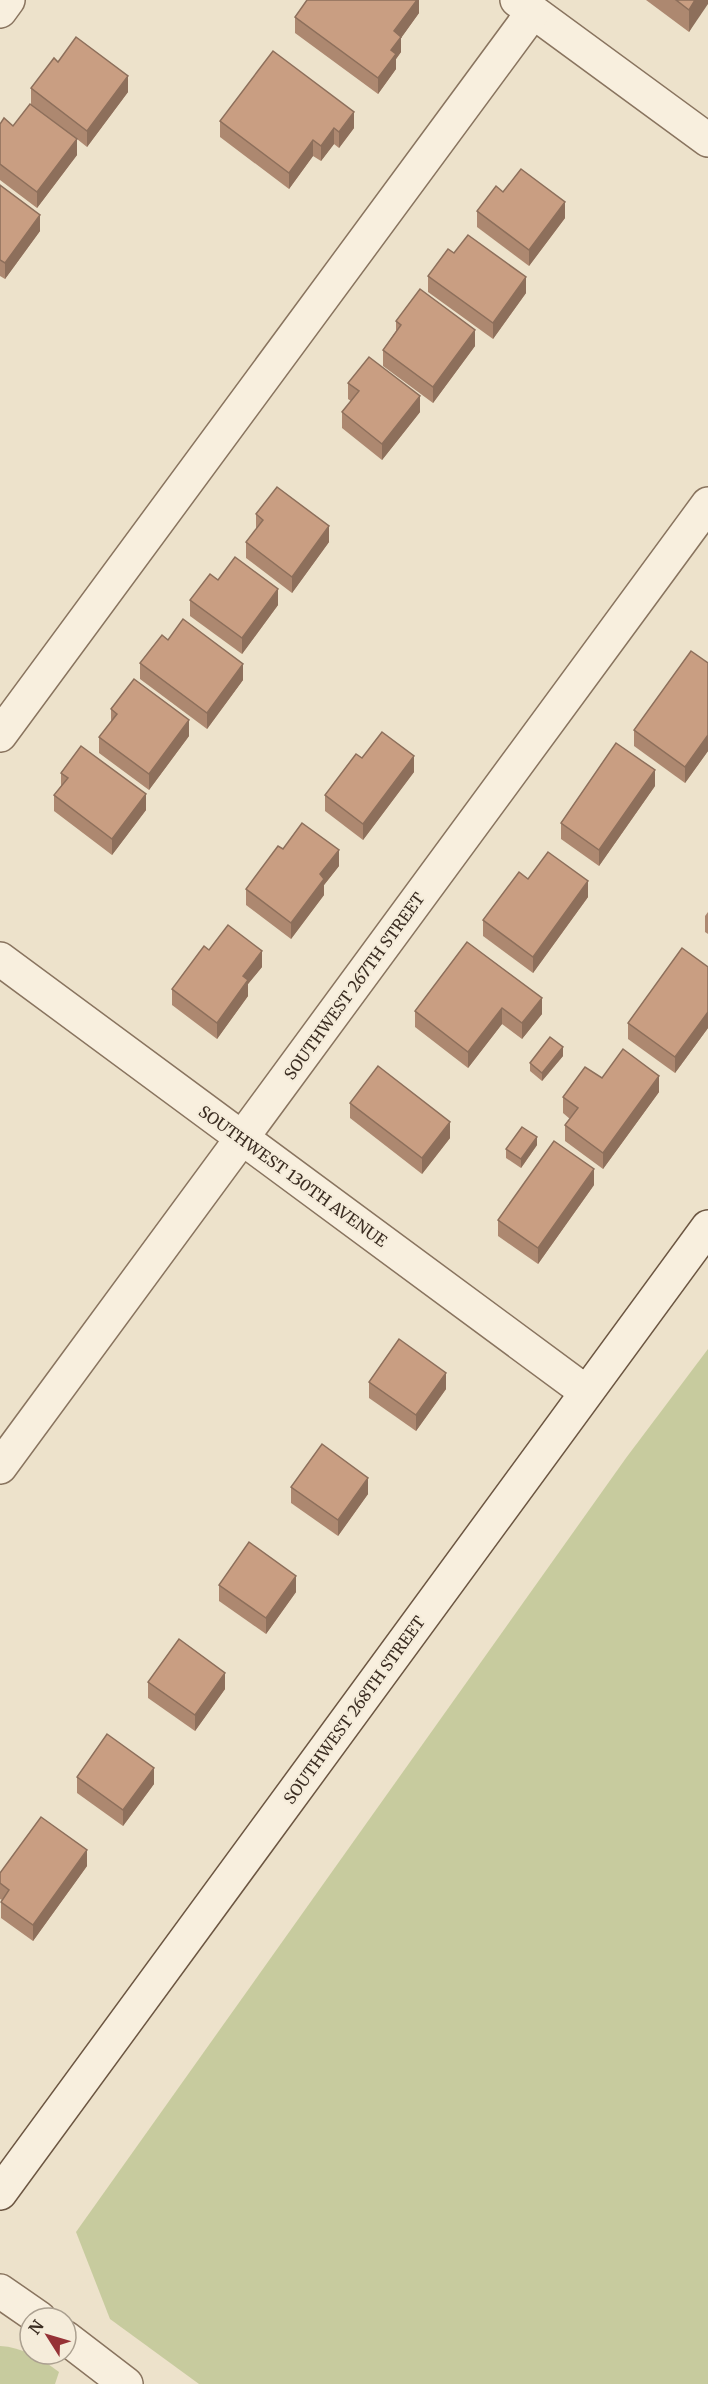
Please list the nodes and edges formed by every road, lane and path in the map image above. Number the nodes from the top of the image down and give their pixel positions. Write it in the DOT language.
graph roads {
  1 [pos="8,0"];
  2 [pos="525,6"];
  3 [pos="0,11"];
  4 [pos="708,140"];
  5 [pos="708,504"];
  6 [pos="0,735"];
  7 [pos="0,959"];
  8 [pos="242,1139"];
  9 [pos="708,1227"];
  10 [pos="586,1392"];
  11 [pos="0,1467"];
  12 [pos="0,2193"];
  13 [pos="0,2291"];
  14 [pos="22,2306"];
  15 [pos="78,2347"];
  16 [pos="126,2384"];
  1 -- 3 [label="street"];
  2 -- 4 [label="street"];
  2 -- 6 [label="street"];
  5 -- 8 [label="street, SOUTHWEST 267TH STREET"];
  7 -- 8 [label="street, SOUTHWEST 130TH AVENUE"];
  8 -- 10 [label="street, SOUTHWEST 130TH AVENUE"];
  8 -- 11 [label="street, SOUTHWEST 267TH STREET"];
  9 -- 10 [label="street, SOUTHWEST 268TH STREET"];
  10 -- 12 [label="street, SOUTHWEST 268TH STREET"];
  13 -- 14 [label="street"];
  15 -- 16 [label="street"];
}
